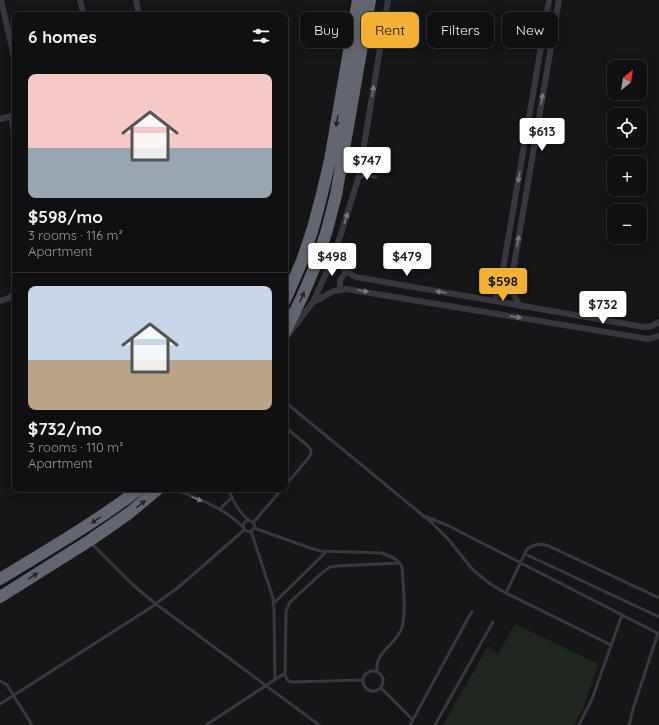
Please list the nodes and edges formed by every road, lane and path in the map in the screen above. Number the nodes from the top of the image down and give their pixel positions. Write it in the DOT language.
graph roads {
  1 [pos="1,0"];
  2 [pos="80,0"];
  3 [pos="136,0"];
  4 [pos="358,0"];
  5 [pos="370,0"];
  6 [pos="388,0"];
  7 [pos="549,0"];
  8 [pos="559,0"];
  9 [pos="83,12"];
  10 [pos="138,12"];
  11 [pos="386,12"];
  12 [pos="3,22"];
  13 [pos="380,48"];
  14 [pos="12,51"];
  15 [pos="12,116"];
  16 [pos="0,119"];
  17 [pos="359,176"];
  18 [pos="376,178"];
  19 [pos="334,256"];
  20 [pos="346,272"];
  21 [pos="498,287"];
  22 [pos="340,289"];
  23 [pos="512,289"];
  24 [pos="288,293"];
  25 [pos="12,296"];
  26 [pos="0,301"];
  27 [pos="496,301"];
  28 [pos="313,302"];
  29 [pos="520,306"];
  30 [pos="592,318"];
  31 [pos="607,320"];
  32 [pos="659,322"];
  33 [pos="288,326"];
  34 [pos="590,329"];
  35 [pos="607,332"];
  36 [pos="288,335"];
  37 [pos="659,336"];
  38 [pos="288,404"];
  39 [pos="288,429"];
  40 [pos="288,482"];
  41 [pos="135,492"];
  42 [pos="154,492"];
  43 [pos="181,492"];
  44 [pos="230,492"];
  45 [pos="279,492"];
  46 [pos="231,498"];
  47 [pos="220,509"];
  48 [pos="422,515"];
  49 [pos="248,520"];
  50 [pos="253,522"];
  51 [pos="254,528"];
  52 [pos="244,529"];
  53 [pos="251,531"];
  54 [pos="89,541"];
  55 [pos="327,551"];
  56 [pos="525,554"];
  57 [pos="400,563"];
  58 [pos="521,563"];
  59 [pos="0,579"];
  60 [pos="506,593"];
  61 [pos="0,597"];
  62 [pos="659,598"];
  63 [pos="156,604"];
  64 [pos="273,604"];
  65 [pos="472,611"];
  66 [pos="622,615"];
  67 [pos="659,617"];
  68 [pos="493,622"];
  69 [pos="659,634"];
  70 [pos="611,645"];
  71 [pos="377,671"];
  72 [pos="285,673"];
  73 [pos="275,680"];
  74 [pos="363,680"];
  75 [pos="0,681"];
  76 [pos="266,685"];
  77 [pos="381,688"];
  78 [pos="14,696"];
  79 [pos="0,704"];
  80 [pos="413,720"];
  81 [pos="32,725"];
  82 [pos="206,725"];
  83 [pos="319,725"];
  84 [pos="410,725"];
  85 [pos="435,725"];
  86 [pos="580,725"];
  87 [pos="628,725"];
  1 -- 12 [label="street"];
  2 -- 9 [label="street"];
  3 -- 10 [label="street"];
  4 -- 24 [label="highway, one-way"];
  33 -- 5 [label="highway, one-way"];
  6 -- 11 [label="street"];
  7 -- 21 [label="street, one-way"];
  23 -- 8 [label="street, one-way"];
  12 -- 14 [label="street"];
  17 -- 13 [label="street, one-way"];
  15 -- 16 [label="street"];
  17 -- 18 [label="lane"];
  19 -- 17 [label="street, one-way"];
  19 -- 20 [label="street"];
  19 -- 28 [label="street"];
  20 -- 22 [label="street"];
  27 -- 20 [label="street, one-way"];
  21 -- 23 [label="street"];
  21 -- 27 [label="street"];
  22 -- 28 [label="street"];
  22 -- 34 [label="street, one-way"];
  23 -- 29 [label="street"];
  25 -- 26 [label="street"];
  27 -- 29 [label="street"];
  28 -- 36 [label="street"];
  29 -- 30 [label="street"];
  30 -- 31 [label="street"];
  30 -- 34 [label="street"];
  31 -- 32 [label="street"];
  31 -- 35 [label="street"];
  34 -- 35 [label="street"];
  35 -- 37 [label="street"];
  38 -- 48 [label="lane"];
  39 -- 40 [label="lane"];
  41 -- 59 [label="highway, one-way"];
  54 -- 42 [label="highway, one-way"];
  43 -- 47 [label="lane, one-way"];
  44 -- 46 [label="lane"];
  45 -- 50 [label="lane"];
  46 -- 47 [label="lane"];
  46 -- 49 [label="lane"];
  47 -- 52 [label="lane"];
  48 -- 58 [label="lane"];
  48 -- 60 [label="lane"];
  49 -- 50 [label="lane"];
  49 -- 52 [label="lane"];
  50 -- 51 [label="lane"];
  51 -- 53 [label="lane"];
  51 -- 55 [label="lane"];
  52 -- 53 [label="lane"];
  52 -- 63 [label="lane"];
  53 -- 64 [label="lane"];
  61 -- 54 [label="highway, one-way"];
  54 -- 63 [label="lane"];
  55 -- 57 [label="lane"];
  55 -- 64 [label="lane"];
  56 -- 58 [label="lane"];
  56 -- 62 [label="lane"];
  56 -- 67 [label="lane"];
  57 -- 71 [label="lane"];
  57 -- 72 [label="lane"];
  58 -- 60 [label="lane"];
  58 -- 66 [label="lane"];
  60 -- 70 [label="lane"];
  63 -- 76 [label="lane"];
  63 -- 78 [label="lane"];
  64 -- 73 [label="lane"];
  65 -- 80 [label="lane"];
  66 -- 69 [label="lane"];
  66 -- 70 [label="lane"];
  68 -- 85 [label="lane"];
  69 -- 87 [label="lane"];
  70 -- 86 [label="lane"];
  71 -- 74 [label="lane"];
  71 -- 77 [label="lane"];
  72 -- 73 [label="lane"];
  72 -- 74 [label="lane"];
  73 -- 76 [label="lane"];
  74 -- 77 [label="lane"];
  75 -- 78 [label="lane"];
  76 -- 82 [label="lane"];
  76 -- 83 [label="lane"];
  77 -- 80 [label="lane"];
  78 -- 79 [label="lane"];
  78 -- 81 [label="lane"];
  80 -- 84 [label="lane"];
}
